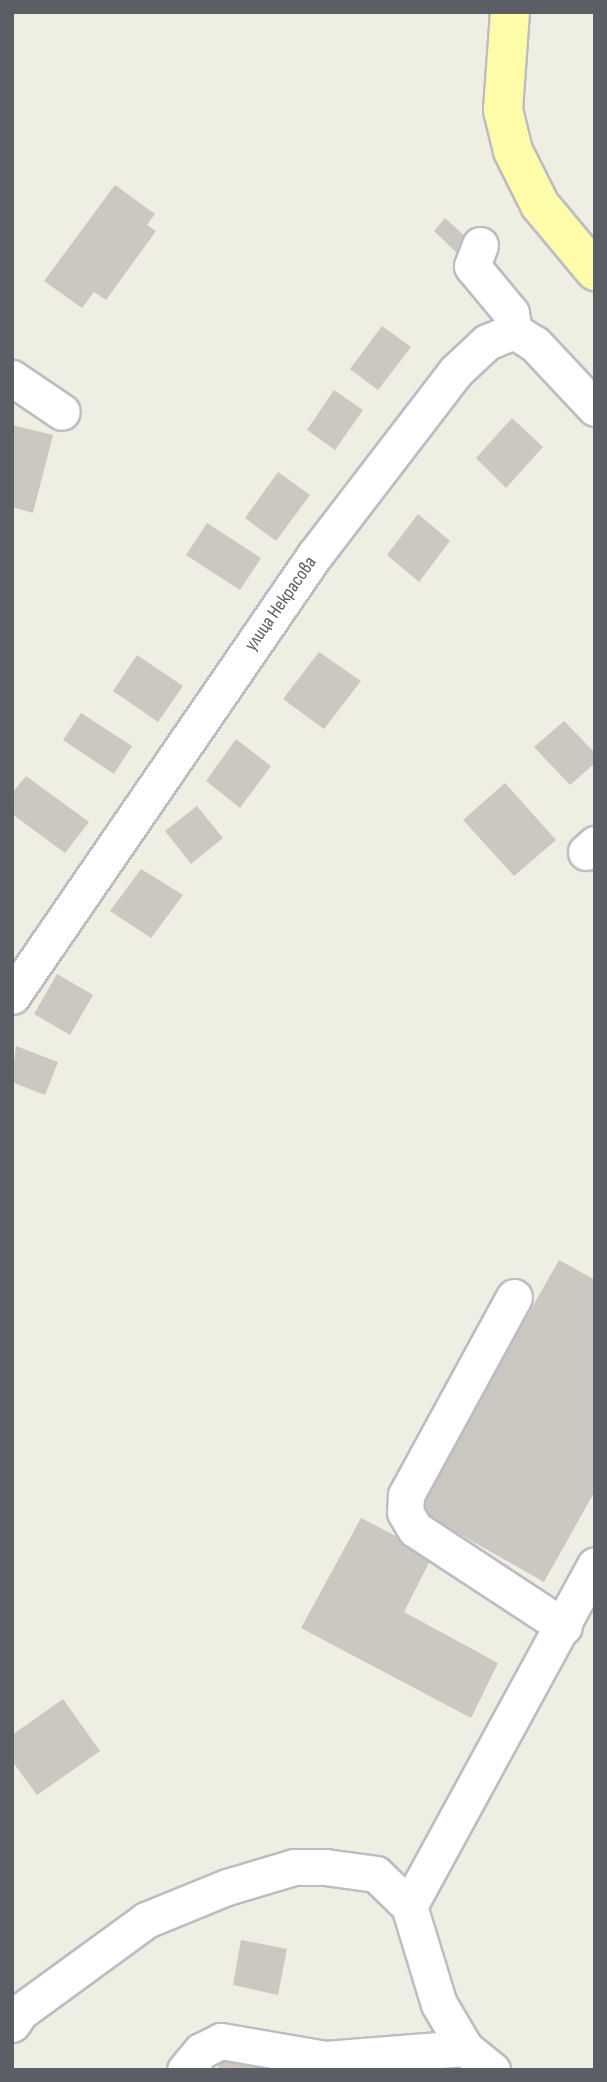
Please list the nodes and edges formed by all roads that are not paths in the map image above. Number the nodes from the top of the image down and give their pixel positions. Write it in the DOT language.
graph roads {
  1 [pos="510,12"];
  2 [pos="480,245"];
  3 [pos="595,271"];
  4 [pos="514,331"];
  5 [pos="12,378"];
  6 [pos="595,408"];
  7 [pos="62,412"];
  8 [pos="12,996"];
  9 [pos="514,1297"];
  10 [pos="595,1565"];
  11 [pos="564,1627"];
  12 [pos="409,1906"];
  13 [pos="12,2024"];
  14 [pos="465,2048"];
  15 [pos="323,2064"];
  16 [pos="185,2070"];
  17 [pos="492,2070"];
  1 -- 3 [label="main road"];
  2 -- 4 [label="street"];
  4 -- 6 [label="street"];
  4 -- 8 [label="street, улица Некрасова"];
  5 -- 7 [label="street"];
  9 -- 11 [label="street"];
  10 -- 11 [label="street"];
  11 -- 12 [label="street"];
  12 -- 13 [label="street"];
  12 -- 14 [label="street"];
  14 -- 15 [label="street"];
  14 -- 17 [label="street"];
  15 -- 16 [label="street"];
}
